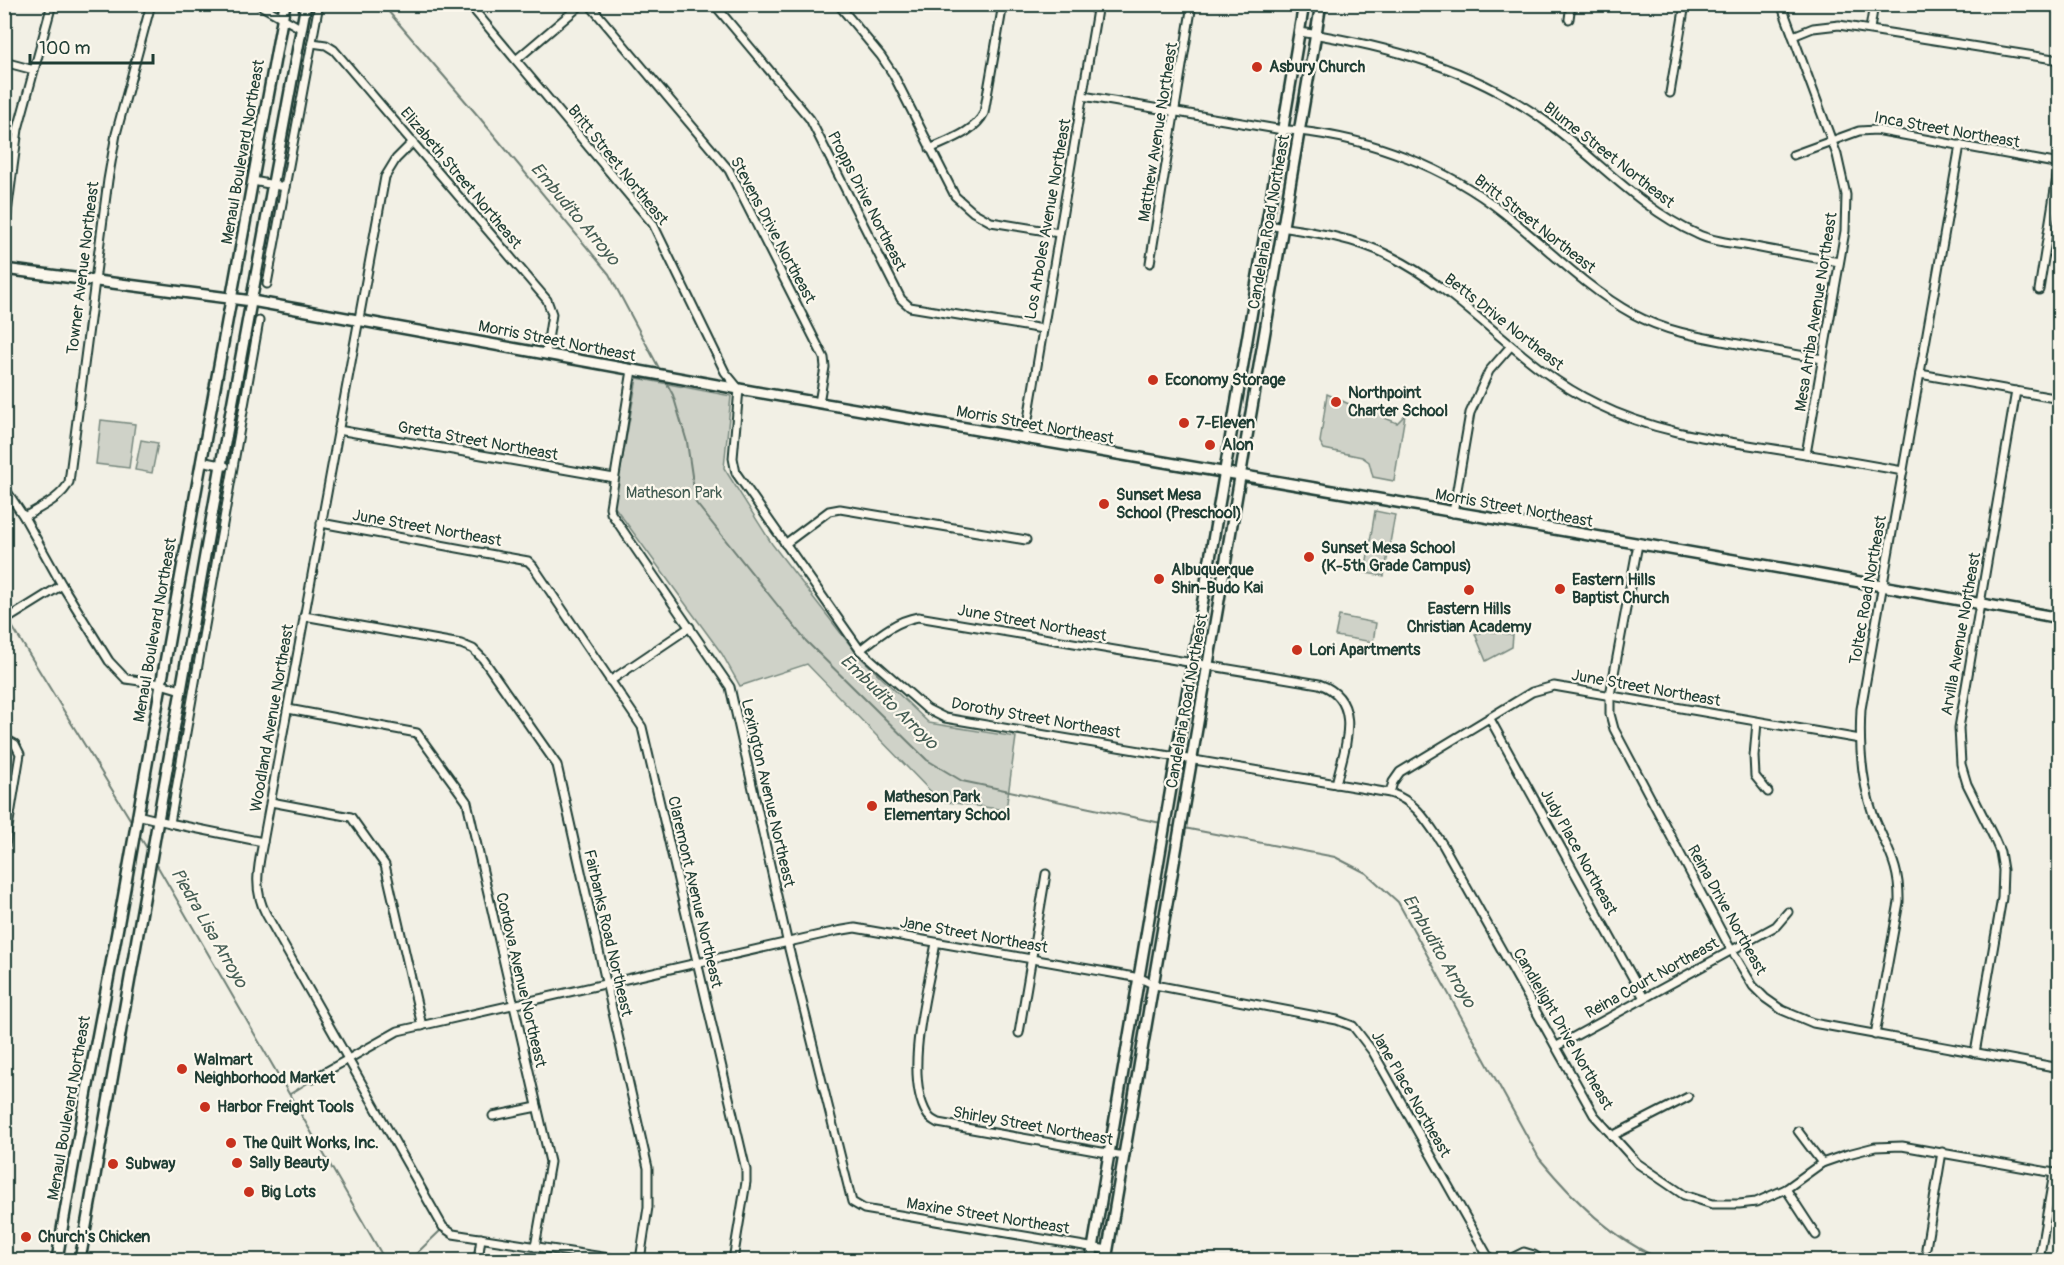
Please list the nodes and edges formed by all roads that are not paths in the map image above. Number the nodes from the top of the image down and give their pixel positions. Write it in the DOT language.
graph roads {
  1 [pos="52,4"];
  2 [pos="151,4"];
  3 [pos="258,4"];
  4 [pos="285,4"];
  5 [pos="306,4"];
  6 [pos="319,4"];
  7 [pos="469,4"];
  8 [pos="582,4"];
  9 [pos="589,4"];
  10 [pos="714,4"];
  11 [pos="838,4"];
  12 [pos="1003,4"];
  13 [pos="1098,4"];
  14 [pos="1192,4"];
  15 [pos="1304,4"];
  16 [pos="1320,4"];
  17 [pos="1571,4"];
  18 [pos="1685,4"];
  19 [pos="1781,4"];
  20 [pos="1874,4"];
  21 [pos="283,18"];
  22 [pos="1569,19"];
  23 [pos="302,29"];
  24 [pos="1870,29"];
  25 [pos="1300,32"];
  26 [pos="1315,34"];
  27 [pos="1793,36"];
  28 [pos="312,43"];
  29 [pos="516,60"];
  30 [pos="2060,60"];
  31 [pos="4,62"];
  32 [pos="34,70"];
  33 [pos="1670,93"];
  34 [pos="1083,96"];
  35 [pos="1174,112"];
  36 [pos="1283,130"];
  37 [pos="1300,131"];
  38 [pos="1832,140"];
  39 [pos="413,142"];
  40 [pos="1960,145"];
  41 [pos="930,149"];
  42 [pos="1793,155"];
  43 [pos="2059,164"];
  44 [pos="253,181"];
  45 [pos="272,186"];
  46 [pos="285,187"];
  47 [pos="1267,225"];
  48 [pos="1283,227"];
  49 [pos="1059,233"];
  50 [pos="4,236"];
  51 [pos="1839,262"];
  52 [pos="1150,263"];
  53 [pos="4,269"];
  54 [pos="95,280"];
  55 [pos="267,284"];
  56 [pos="2039,290"];
  57 [pos="231,298"];
  58 [pos="252,301"];
  59 [pos="358,319"];
  60 [pos="259,321"];
  61 [pos="1043,329"];
  62 [pos="1510,347"];
  63 [pos="546,353"];
  64 [pos="1823,359"];
  65 [pos="632,370"];
  66 [pos="1920,374"];
  67 [pos="739,389"];
  68 [pos="2016,391"];
  69 [pos="2060,399"];
  70 [pos="819,403"];
  71 [pos="338,430"];
  72 [pos="1025,437"];
  73 [pos="1806,454"];
  74 [pos="201,461"];
  75 [pos="221,465"];
  76 [pos="232,468"];
  77 [pos="1903,471"];
  78 [pos="1225,473"];
  79 [pos="1241,475"];
  80 [pos="614,478"];
  81 [pos="4,488"];
  82 [pos="1453,513"];
  83 [pos="24,518"];
  84 [pos="321,523"];
  85 [pos="1026,540"];
  86 [pos="785,544"];
  87 [pos="1638,544"];
  88 [pos="528,561"];
  89 [pos="62,585"];
  90 [pos="1882,586"];
  91 [pos="1979,604"];
  92 [pos="304,616"];
  93 [pos="2060,618"];
  94 [pos="4,621"];
  95 [pos="690,627"];
  96 [pos="861,650"];
  97 [pos="1193,664"];
  98 [pos="1208,665"];
  99 [pos="610,681"];
  100 [pos="161,684"];
  101 [pos="181,690"];
  102 [pos="1610,695"];
  103 [pos="288,708"];
  104 [pos="2060,713"];
  105 [pos="1490,719"];
  106 [pos="1757,722"];
  107 [pos="2060,735"];
  108 [pos="4,738"];
  109 [pos="1860,739"];
  110 [pos="1177,756"];
  111 [pos="1193,759"];
  112 [pos="1336,784"];
  113 [pos="1768,792"];
  114 [pos="1390,793"];
  115 [pos="271,801"];
  116 [pos="137,815"];
  117 [pos="158,820"];
  118 [pos="170,823"];
  119 [pos="263,842"];
  120 [pos="4,852"];
  121 [pos="1047,874"];
  122 [pos="1788,912"];
  123 [pos="787,942"];
  124 [pos="936,943"];
  125 [pos="1732,950"];
  126 [pos="1032,959"];
  127 [pos="698,962"];
  128 [pos="1140,978"];
  129 [pos="605,983"];
  130 [pos="1155,985"];
  131 [pos="1644,998"];
  132 [pos="513,1004"];
  133 [pos="422,1026"];
  134 [pos="1019,1033"];
  135 [pos="1875,1035"];
  136 [pos="1557,1046"];
  137 [pos="1975,1053"];
  138 [pos="348,1059"];
  139 [pos="2060,1068"];
  140 [pos="313,1079"];
  141 [pos="1688,1097"];
  142 [pos="537,1107"];
  143 [pos="493,1116"];
  144 [pos="1798,1131"];
  145 [pos="1612,1136"];
  146 [pos="1942,1152"];
  147 [pos="1109,1154"];
  148 [pos="1124,1156"];
  149 [pos="1822,1163"];
  150 [pos="2056,1174"];
  151 [pos="1786,1188"];
  152 [pos="864,1209"];
  153 [pos="1816,1235"];
  154 [pos="481,1238"];
  155 [pos="535,1247"];
  156 [pos="1094,1247"];
  157 [pos="1926,1248"];
  158 [pos="1108,1250"];
  159 [pos="57,1260"];
  160 [pos="80,1260"];
  161 [pos="477,1260"];
  162 [pos="622,1260"];
  163 [pos="640,1260"];
  164 [pos="733,1260"];
  165 [pos="1091,1260"];
  166 [pos="1106,1260"];
  167 [pos="1490,1260"];
  168 [pos="1508,1260"];
  169 [pos="1540,1260"];
  170 [pos="2038,1260"];
  1 -- 32 [label="street"];
  2 -- 54 [label="street, Towner Avenue Northeast"];
  3 -- 21 [label="street"];
  4 -- 21 [label="main road, Menaul Boulevard Northeast"];
  5 -- 23 [label="main road"];
  6 -- 28 [label="street"];
  7 -- 29 [label="street, Britt Street Northeast"];
  8 -- 29 [label="street"];
  9 -- 70 [label="street, Stevens Drive Northeast"];
  10 -- 61 [label="street, Propps Drive Northeast"];
  11 -- 41 [label="street"];
  12 -- 41 [label="street"];
  13 -- 34 [label="street, Los Arboles Avenue Northeast"];
  14 -- 35 [label="street, Matthew Avenue Northeast"];
  15 -- 25 [label="main road, Candelaria Road Northeast"];
  16 -- 26 [label="main road, Candelaria Road Northeast"];
  17 -- 22 [label="street"];
  18 -- 33 [label="street"];
  19 -- 27 [label="street, Mesa Arriba Avenue Northeast"];
  20 -- 24 [label="street"];
  21 -- 23 [label="street"];
  21 -- 44 [label="main road, Menaul Boulevard Northeast"];
  23 -- 45 [label="main road"];
  24 -- 27 [label="street"];
  24 -- 30 [label="street"];
  25 -- 26 [label="street, Blume Street Northeast"];
  25 -- 36 [label="main road, Candelaria Road Northeast"];
  26 -- 37 [label="main road, Candelaria Road Northeast"];
  26 -- 51 [label="street, Blume Street Northeast"];
  27 -- 38 [label="street, Mesa Arriba Avenue Northeast"];
  28 -- 39 [label="street, Elizabeth Street Northeast"];
  28 -- 46 [label="street"];
  29 -- 67 [label="street, Britt Street Northeast"];
  31 -- 32 [label="street"];
  32 -- 50 [label="street"];
  34 -- 35 [label="street, Britt Street Northeast"];
  34 -- 49 [label="street, Los Arboles Avenue Northeast"];
  35 -- 36 [label="street, Britt Street Northeast"];
  35 -- 52 [label="street, Matthew Avenue Northeast"];
  36 -- 37 [label="street, Britt Street Northeast"];
  36 -- 47 [label="main road, Candelaria Road Northeast"];
  37 -- 48 [label="main road, Candelaria Road Northeast"];
  37 -- 64 [label="street, Britt Street Northeast"];
  38 -- 40 [label="street, Inca Street Northeast"];
  38 -- 42 [label="street, Inca Street Northeast"];
  38 -- 51 [label="street, Mesa Arriba Avenue Northeast"];
  39 -- 59 [label="street, Woodland Avenue Northeast"];
  39 -- 63 [label="street, Elizabeth Street Northeast"];
  40 -- 43 [label="street, Inca Street Northeast"];
  40 -- 66 [label="street, Toltec Road Northeast"];
  41 -- 49 [label="street"];
  43 -- 56 [label="street"];
  44 -- 45 [label="street"];
  44 -- 57 [label="main road, Menaul Boulevard Northeast"];
  45 -- 46 [label="street"];
  45 -- 58 [label="main road"];
  46 -- 55 [label="street"];
  47 -- 48 [label="street, Betts Drive Northeast"];
  47 -- 78 [label="main road, Candelaria Road Northeast"];
  48 -- 62 [label="street, Betts Drive Northeast"];
  48 -- 79 [label="main road, Candelaria Road Northeast"];
  49 -- 61 [label="street, Los Arboles Avenue Northeast"];
  51 -- 64 [label="street, Mesa Arriba Avenue Northeast"];
  53 -- 54 [label="main road, Morris Street Northeast"];
  54 -- 57 [label="main road, Morris Street Northeast"];
  54 -- 83 [label="street, Towner Avenue Northeast"];
  57 -- 58 [label="main road, Morris Street Northeast"];
  57 -- 74 [label="main road, Menaul Boulevard Northeast"];
  58 -- 59 [label="main road, Morris Street Northeast"];
  58 -- 75 [label="main road"];
  59 -- 63 [label="main road, Morris Street Northeast"];
  59 -- 71 [label="street, Woodland Avenue Northeast"];
  60 -- 76 [label="street"];
  61 -- 72 [label="street, Los Arboles Avenue Northeast"];
  62 -- 73 [label="street, Betts Drive Northeast"];
  62 -- 82 [label="street"];
  63 -- 65 [label="main road, Morris Street Northeast"];
  64 -- 73 [label="street, Mesa Arriba Avenue Northeast"];
  65 -- 67 [label="main road, Morris Street Northeast"];
  65 -- 80 [label="street, Lexington Avenue Northeast"];
  66 -- 68 [label="street"];
  66 -- 77 [label="street, Toltec Road Northeast"];
  67 -- 70 [label="main road, Morris Street Northeast"];
  67 -- 86 [label="street"];
  68 -- 69 [label="street"];
  68 -- 91 [label="street, Arvilla Avenue Northeast"];
  70 -- 72 [label="main road, Morris Street Northeast"];
  71 -- 80 [label="street, Gretta Street Northeast"];
  71 -- 84 [label="street, Woodland Avenue Northeast"];
  72 -- 78 [label="main road, Morris Street Northeast"];
  73 -- 77 [label="street, Betts Drive Northeast"];
  74 -- 75 [label="street"];
  74 -- 100 [label="main road, Menaul Boulevard Northeast"];
  75 -- 76 [label="street"];
  75 -- 101 [label="main road"];
  76 -- 118 [label="street"];
  77 -- 90 [label="street, Toltec Road Northeast"];
  78 -- 79 [label="main road, Morris Street Northeast"];
  78 -- 97 [label="main road, Candelaria Road Northeast"];
  79 -- 82 [label="main road, Morris Street Northeast"];
  79 -- 98 [label="main road, Candelaria Road Northeast"];
  80 -- 95 [label="street, Lexington Avenue Northeast"];
  81 -- 83 [label="street"];
  82 -- 87 [label="main road, Morris Street Northeast"];
  83 -- 89 [label="street"];
  84 -- 88 [label="street, June Street Northeast"];
  84 -- 92 [label="street, Woodland Avenue Northeast"];
  85 -- 86 [label="street"];
  86 -- 96 [label="street"];
  87 -- 90 [label="main road, Morris Street Northeast"];
  87 -- 102 [label="street, Reina Drive Northeast"];
  88 -- 99 [label="street, Claremont Avenue Northeast"];
  89 -- 94 [label="street"];
  89 -- 100 [label="street"];
  90 -- 91 [label="main road, Morris Street Northeast"];
  90 -- 109 [label="street, Toltec Road Northeast"];
  91 -- 93 [label="main road, Morris Street Northeast"];
  91 -- 137 [label="street, Arvilla Avenue Northeast"];
  92 -- 103 [label="street, Woodland Avenue Northeast"];
  92 -- 129 [label="street, Fairbanks Road Northeast"];
  95 -- 99 [label="street"];
  95 -- 123 [label="street, Lexington Avenue Northeast"];
  96 -- 97 [label="street, June Street Northeast"];
  96 -- 110 [label="street, Dorothy Street Northeast"];
  97 -- 98 [label="street, June Street Northeast"];
  97 -- 110 [label="main road, Candelaria Road Northeast"];
  98 -- 111 [label="main road, Candelaria Road Northeast"];
  98 -- 112 [label="street, June Street Northeast"];
  99 -- 127 [label="street, Claremont Avenue Northeast"];
  100 -- 101 [label="street"];
  100 -- 116 [label="main road, Menaul Boulevard Northeast"];
  101 -- 117 [label="main road"];
  102 -- 105 [label="street, June Street Northeast"];
  102 -- 106 [label="street, June Street Northeast"];
  102 -- 125 [label="street, Reina Drive Northeast"];
  103 -- 115 [label="street, Woodland Avenue Northeast"];
  103 -- 132 [label="street, Cordova Avenue Northeast"];
  104 -- 107 [label="street"];
  105 -- 114 [label="street, June Street Northeast"];
  105 -- 131 [label="street, Judy Place Northeast"];
  106 -- 109 [label="street, June Street Northeast"];
  106 -- 113 [label="street"];
  108 -- 120 [label="street"];
  109 -- 135 [label="street, Toltec Road Northeast"];
  110 -- 111 [label="street, Dorothy Street Northeast"];
  110 -- 128 [label="main road, Candelaria Road Northeast"];
  111 -- 112 [label="street, Candlelight Drive Northeast"];
  111 -- 130 [label="main road, Candelaria Road Northeast"];
  112 -- 114 [label="street, Candlelight Drive Northeast"];
  114 -- 136 [label="street, Candlelight Drive Northeast"];
  115 -- 119 [label="street, Woodland Avenue Northeast"];
  115 -- 133 [label="street"];
  116 -- 117 [label="street"];
  116 -- 159 [label="main road, Menaul Boulevard Northeast"];
  117 -- 118 [label="street"];
  117 -- 160 [label="main road"];
  118 -- 119 [label="street"];
  119 -- 138 [label="street, Woodland Avenue Northeast"];
  121 -- 126 [label="street"];
  122 -- 125 [label="street, Reina Court Northeast"];
  123 -- 124 [label="street, Jane Street Northeast"];
  123 -- 127 [label="street, Jane Street Northeast"];
  123 -- 152 [label="street, Lexington Avenue Northeast"];
  124 -- 126 [label="street, Jane Street Northeast"];
  124 -- 147 [label="street, Shirley Street Northeast"];
  125 -- 131 [label="street, Reina Court Northeast"];
  125 -- 135 [label="street, Reina Drive Northeast"];
  126 -- 128 [label="street, Jane Street Northeast"];
  126 -- 134 [label="street"];
  127 -- 129 [label="street, Jane Street Northeast"];
  127 -- 164 [label="street, Claremont Avenue Northeast"];
  128 -- 130 [label="street, Jane Street Northeast"];
  128 -- 147 [label="main road, Candelaria Road Northeast"];
  129 -- 132 [label="street, Jane Street Northeast"];
  129 -- 163 [label="street, Fairbanks Road Northeast"];
  130 -- 148 [label="main road, Candelaria Road Northeast"];
  130 -- 167 [label="street, Jane Place Northeast"];
  131 -- 136 [label="street, Reina Court Northeast"];
  132 -- 133 [label="street, Jane Street Northeast"];
  132 -- 142 [label="street, Cordova Avenue Northeast"];
  133 -- 138 [label="street, Jane Street Northeast"];
  135 -- 137 [label="street, Reina Drive Northeast"];
  136 -- 145 [label="street, Candlelight Drive Northeast"];
  137 -- 139 [label="street, Reina Drive Northeast"];
  138 -- 140 [label="street, Jane Street Northeast"];
  138 -- 154 [label="street, Woodland Avenue Northeast"];
  141 -- 145 [label="street"];
  142 -- 143 [label="street"];
  142 -- 155 [label="street, Cordova Avenue Northeast"];
  144 -- 149 [label="street"];
  145 -- 151 [label="street, Candlelight Drive Northeast"];
  146 -- 149 [label="street, Candlelight Drive Northeast"];
  146 -- 150 [label="street, Candlelight Drive Northeast"];
  146 -- 157 [label="street"];
  147 -- 148 [label="street, Shirley Street Northeast"];
  147 -- 156 [label="main road, Candelaria Road Northeast"];
  148 -- 158 [label="main road, Candelaria Road Northeast"];
  149 -- 151 [label="street, Candlelight Drive Northeast"];
  150 -- 170 [label="street"];
  151 -- 153 [label="street"];
  152 -- 156 [label="street, Maxine Street Northeast"];
  154 -- 155 [label="street, Woodland Avenue Northeast"];
  154 -- 161 [label="street"];
  155 -- 162 [label="street, Woodland Avenue Northeast"];
  156 -- 158 [label="street, Maxine Street Northeast"];
  156 -- 165 [label="main road, Candelaria Road Northeast"];
  158 -- 166 [label="main road, Candelaria Road Northeast"];
  168 -- 169 [label="street"];
}
